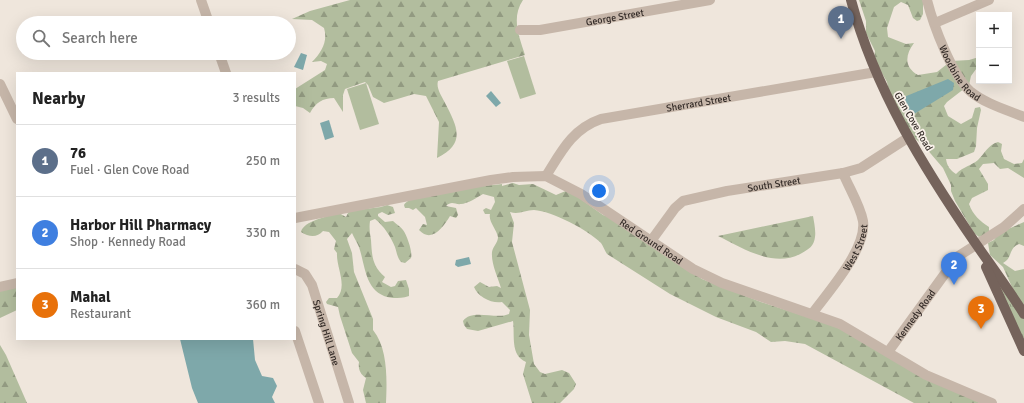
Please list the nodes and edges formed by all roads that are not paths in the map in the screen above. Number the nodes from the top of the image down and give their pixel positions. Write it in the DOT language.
graph roads {
  1 [pos="201,0"];
  2 [pos="710,0"];
  3 [pos="851,0"];
  4 [pos="927,0"];
  5 [pos="989,0"];
  6 [pos="207,16"];
  7 [pos="935,23"];
  8 [pos="520,30"];
  9 [pos="221,60"];
  10 [pos="226,72"];
  11 [pos="876,72"];
  12 [pos="0,84"];
  13 [pos="16,117"];
  14 [pos="1024,117"];
  15 [pos="909,137"];
  16 [pos="843,173"];
  17 [pos="546,176"];
  18 [pos="1023,212"];
  19 [pos="296,218"];
  20 [pos="651,241"];
  21 [pos="976,245"];
  22 [pos="296,270"];
  23 [pos="16,283"];
  24 [pos="0,287"];
  25 [pos="812,314"];
  26 [pos="1024,314"];
  27 [pos="296,334"];
  28 [pos="1024,351"];
  29 [pos="888,352"];
  30 [pos="319,403"];
  31 [pos="349,403"];
  32 [pos="992,403"];
  1 -- 6 [label="street"];
  2 -- 8 [label="street, George Street"];
  3 -- 11 [label="main road, Glen Cove Road"];
  4 -- 7 [label="street, Woodbine Road"];
  5 -- 7 [label="street"];
  7 -- 14 [label="street, Woodbine Road"];
  9 -- 10 [label="street"];
  11 -- 15 [label="main road, Glen Cove Road"];
  11 -- 17 [label="street, Sherrard Street"];
  12 -- 13 [label="street"];
  15 -- 16 [label="street, South Street"];
  15 -- 21 [label="main road, Glen Cove Road"];
  16 -- 20 [label="street, South Street"];
  16 -- 25 [label="street, West Street"];
  17 -- 19 [label="street, Red Ground Road"];
  17 -- 20 [label="street, Red Ground Road"];
  18 -- 21 [label="street, Kennedy Road"];
  20 -- 25 [label="street, Red Ground Road"];
  21 -- 26 [label="main road, Glen Cove Road"];
  21 -- 28 [label="main road, Glen Cove Road"];
  21 -- 29 [label="street, Kennedy Road"];
  22 -- 31 [label="street, Spring Hill Lane"];
  23 -- 24 [label="street"];
  25 -- 29 [label="street, Red Ground Road"];
  27 -- 30 [label="street"];
  29 -- 32 [label="street, Red Ground Road"];
}
